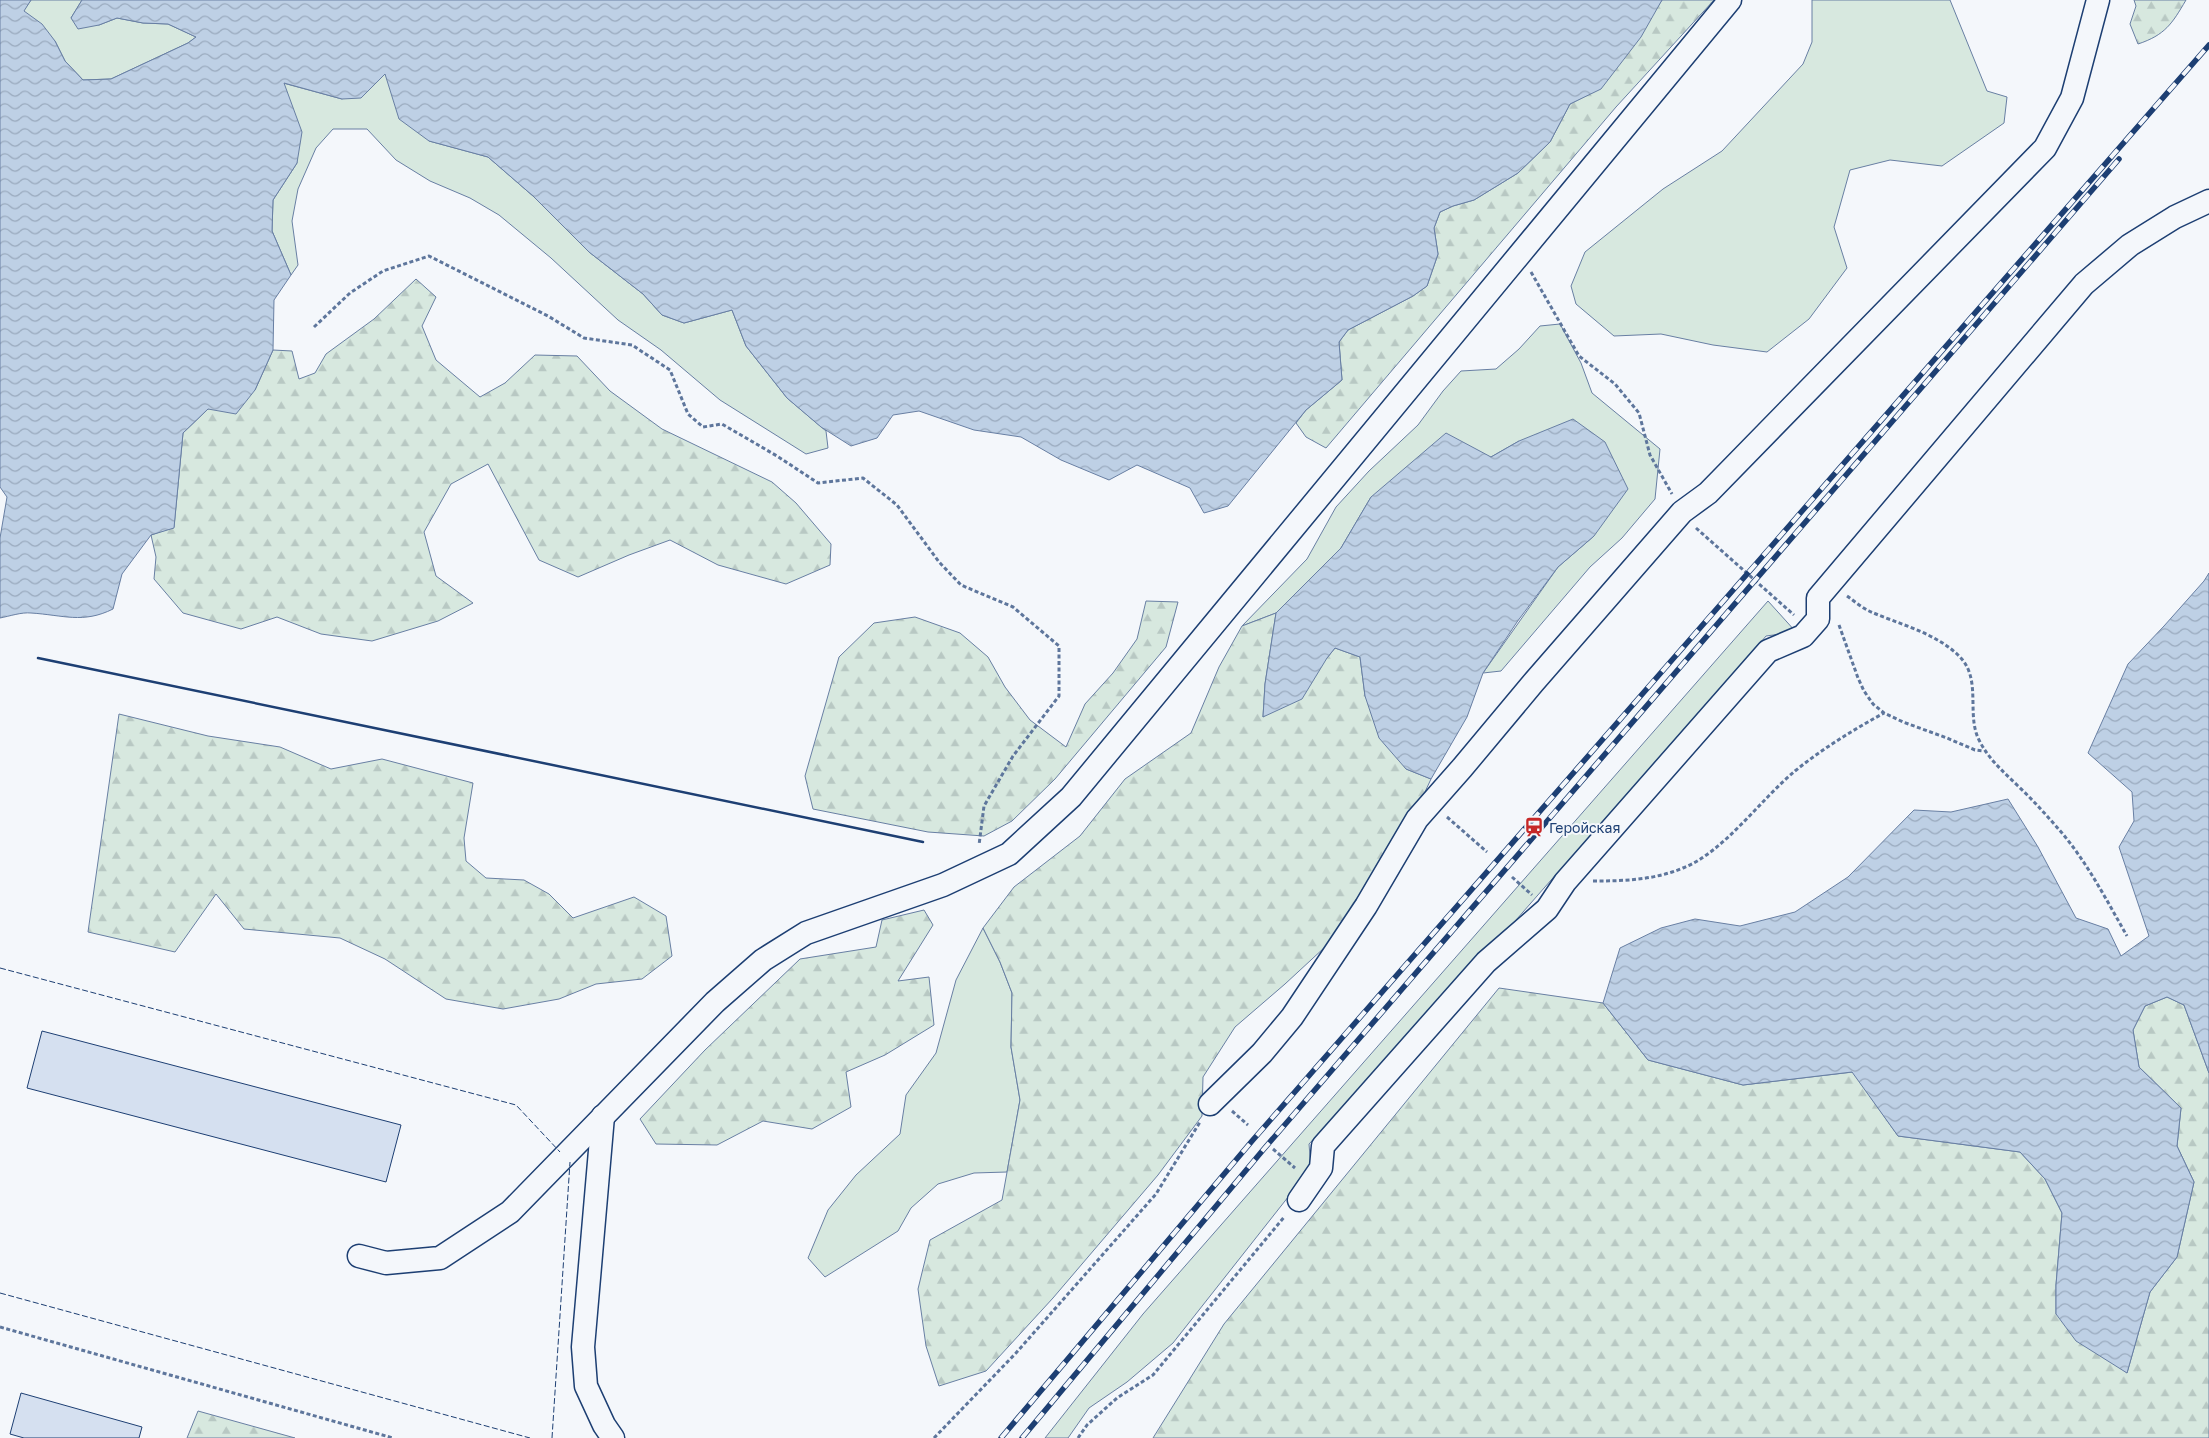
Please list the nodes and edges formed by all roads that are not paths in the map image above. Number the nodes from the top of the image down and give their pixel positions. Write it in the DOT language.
graph roads {
  1 [pos="1730,0"];
  2 [pos="2098,0"];
  3 [pos="2209,201"];
  4 [pos="1210,1104"];
  5 [pos="603,1116"];
  6 [pos="1299,1200"];
  7 [pos="359,1256"];
  8 [pos="613,1438"];
  1 -- 5 [label="street"];
  2 -- 4 [label="street"];
  3 -- 6 [label="street"];
  5 -- 7 [label="street"];
  5 -- 8 [label="street"];
}
